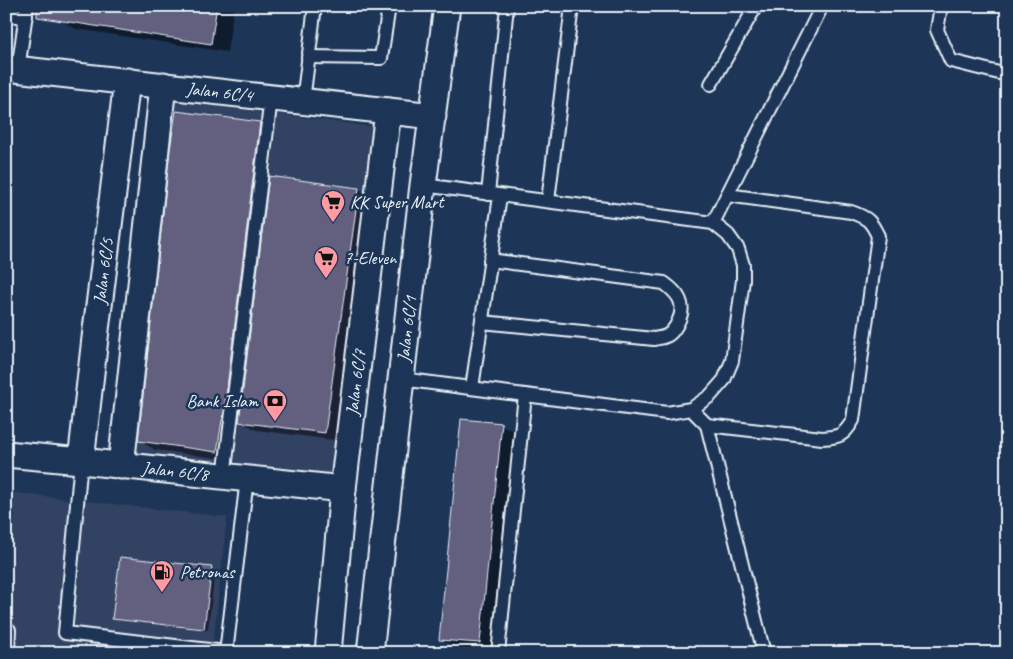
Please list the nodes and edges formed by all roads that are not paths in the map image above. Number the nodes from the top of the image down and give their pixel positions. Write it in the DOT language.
graph roads {
  1 [pos="315,6"];
  2 [pos="389,6"];
  3 [pos="447,6"];
  4 [pos="507,6"];
  5 [pos="572,6"];
  6 [pos="756,6"];
  7 [pos="822,6"];
  8 [pos="941,6"];
  9 [pos="27,12"];
  10 [pos="6,15"];
  11 [pos="308,57"];
  12 [pos="12,69"];
  13 [pos="1007,75"];
  14 [pos="127,81"];
  15 [pos="711,84"];
  16 [pos="163,86"];
  17 [pos="271,98"];
  18 [pos="303,101"];
  19 [pos="388,111"];
  20 [pos="433,116"];
  21 [pos="423,185"];
  22 [pos="494,195"];
  23 [pos="727,195"];
  24 [pos="548,201"];
  25 [pos="713,223"];
  26 [pos="490,260"];
  27 [pos="482,322"];
  28 [pos="401,378"];
  29 [pos="472,388"];
  30 [pos="526,395"];
  31 [pos="691,410"];
  32 [pos="707,425"];
  33 [pos="6,454"];
  34 [pos="81,461"];
  35 [pos="121,466"];
  36 [pos="236,478"];
  37 [pos="343,490"];
  38 [pos="6,628"];
  39 [pos="226,652"];
  40 [pos="8,653"];
  41 [pos="328,653"];
  42 [pos="370,653"];
  43 [pos="498,653"];
  44 [pos="764,653"];
  1 -- 11 [label="lane"];
  2 -- 11 [label="lane"];
  3 -- 20 [label="street, Jalan 6C/1"];
  4 -- 22 [label="lane"];
  5 -- 24 [label="lane"];
  6 -- 15 [label="lane"];
  7 -- 23 [label="lane"];
  8 -- 13 [label="lane"];
  9 -- 10 [label="lane"];
  9 -- 12 [label="lane"];
  11 -- 18 [label="lane"];
  12 -- 14 [label="street, Jalan 6C/4"];
  14 -- 16 [label="street, Jalan 6C/4"];
  14 -- 34 [label="street, Jalan 6C/5"];
  16 -- 17 [label="street, Jalan 6C/4"];
  16 -- 35 [label="street"];
  17 -- 18 [label="street, Jalan 6C/4"];
  17 -- 36 [label="lane"];
  18 -- 19 [label="street, Jalan 6C/4"];
  19 -- 20 [label="street, Jalan 6C/4"];
  19 -- 37 [label="street, Jalan 6C/7"];
  20 -- 21 [label="street, Jalan 6C/1"];
  21 -- 22 [label="lane"];
  21 -- 28 [label="street, Jalan 6C/1"];
  22 -- 24 [label="lane"];
  22 -- 26 [label="lane"];
  23 -- 25 [label="lane"];
  23 -- 32 [label="lane"];
  24 -- 25 [label="lane"];
  25 -- 31 [label="lane"];
  26 -- 27 [label="lane"];
  26 -- 27 [label="lane"];
  27 -- 29 [label="lane"];
  28 -- 29 [label="lane"];
  28 -- 42 [label="street, Jalan 6C/1"];
  29 -- 30 [label="lane"];
  30 -- 31 [label="lane"];
  30 -- 43 [label="lane"];
  31 -- 32 [label="lane"];
  32 -- 44 [label="lane"];
  33 -- 34 [label="street, Jalan 6C/8"];
  34 -- 35 [label="street, Jalan 6C/8"];
  34 -- 39 [label="lane"];
  35 -- 36 [label="street, Jalan 6C/8"];
  36 -- 37 [label="street, Jalan 6C/8"];
  36 -- 39 [label="lane"];
  37 -- 41 [label="street, Jalan 6C/7"];
  38 -- 40 [label="lane"];
}
